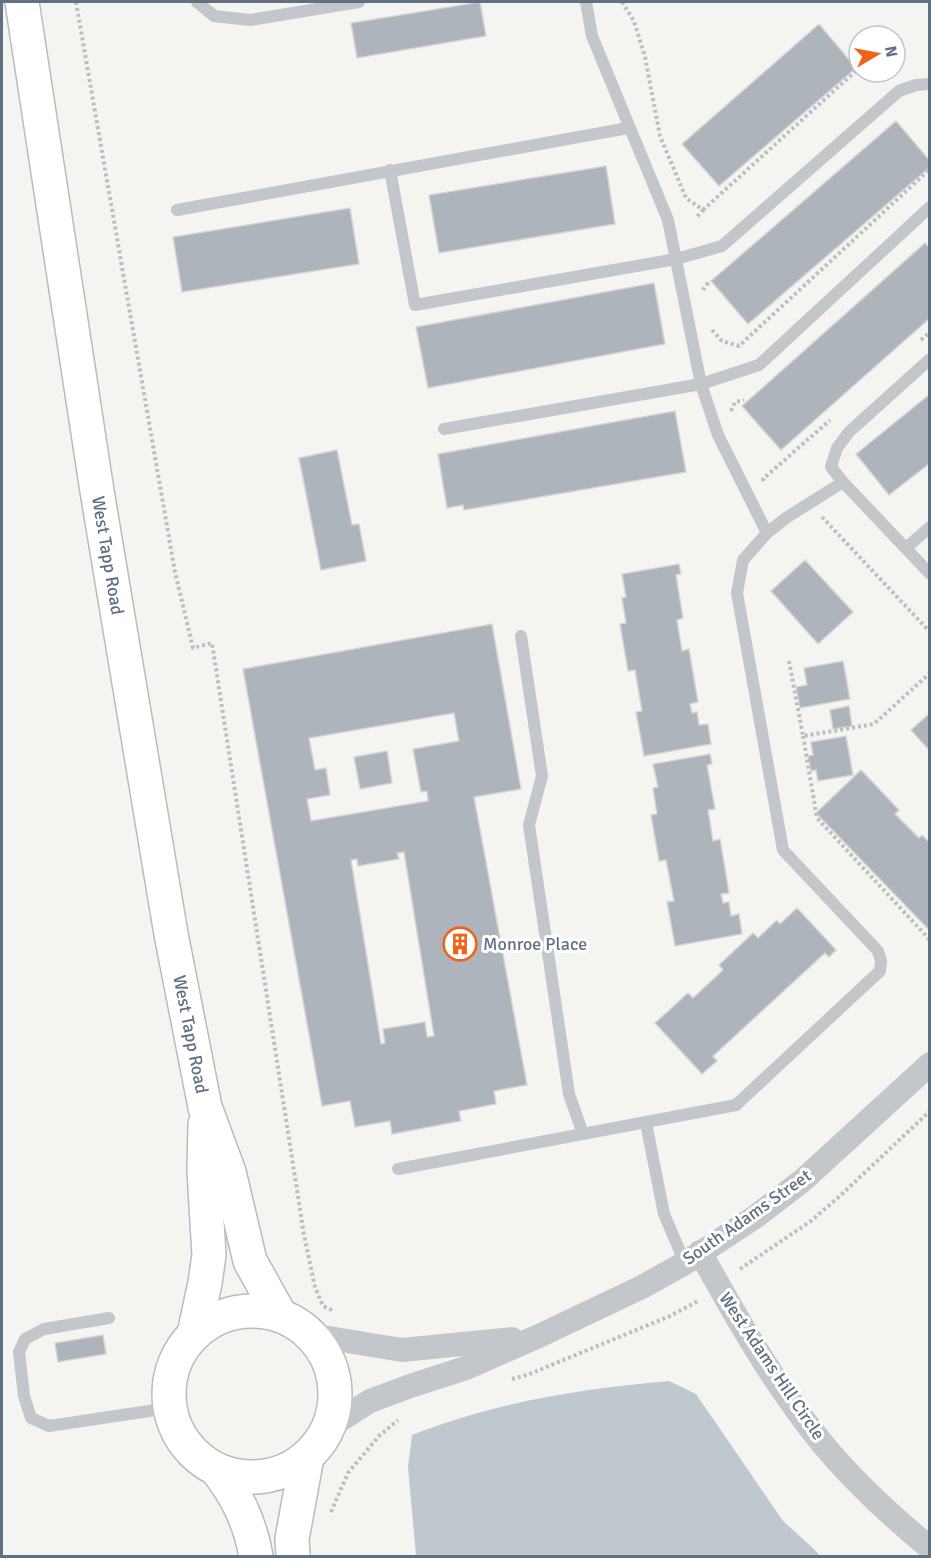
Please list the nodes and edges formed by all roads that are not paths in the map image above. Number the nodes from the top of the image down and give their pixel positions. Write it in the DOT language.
graph roads {
  1 [pos="22,2"];
  2 [pos="197,2"];
  3 [pos="359,2"];
  4 [pos="586,2"];
  5 [pos="930,84"];
  6 [pos="628,128"];
  7 [pos="390,170"];
  8 [pos="930,207"];
  9 [pos="177,210"];
  10 [pos="676,259"];
  11 [pos="930,359"];
  12 [pos="701,384"];
  13 [pos="444,429"];
  14 [pos="843,482"];
  15 [pos="930,527"];
  16 [pos="767,533"];
  17 [pos="906,548"];
  18 [pos="930,574"];
  19 [pos="521,636"];
  20 [pos="930,1064"];
  21 [pos="205,1107"];
  22 [pos="646,1123"];
  23 [pos="583,1134"];
  24 [pos="398,1169"];
  25 [pos="692,1257"];
  26 [pos="280,1316"];
  27 [pos="109,1318"];
  28 [pos="194,1334"];
  29 [pos="311,1335"];
  30 [pos="542,1335"];
  31 [pos="169,1408"];
  32 [pos="328,1428"];
  33 [pos="307,1457"];
  34 [pos="217,1470"];
  35 [pos="930,1548"];
  36 [pos="256,1557"];
  37 [pos="292,1557"];
  1 -- 21 [label="main road, West Tapp Road"];
  2 -- 3 [label="lane"];
  4 -- 6 [label="lane"];
  5 -- 10 [label="lane"];
  6 -- 7 [label="lane"];
  6 -- 10 [label="lane"];
  7 -- 9 [label="lane"];
  7 -- 10 [label="lane"];
  8 -- 12 [label="lane"];
  10 -- 12 [label="lane"];
  11 -- 14 [label="lane"];
  12 -- 13 [label="lane"];
  12 -- 16 [label="lane"];
  14 -- 16 [label="lane"];
  14 -- 17 [label="lane"];
  15 -- 17 [label="lane"];
  16 -- 22 [label="lane"];
  17 -- 18 [label="lane"];
  19 -- 23 [label="lane"];
  20 -- 25 [label="street, South Adams Street"];
  21 -- 26 [label="main road, West Tapp Road"];
  21 -- 28 [label="main road, West Tapp Road"];
  22 -- 23 [label="lane"];
  22 -- 25 [label="lane"];
  23 -- 24 [label="lane"];
  25 -- 30 [label="street, South Adams Street"];
  25 -- 35 [label="street, West Adams Hill Circle"];
  26 -- 28 [label="main road, West Tapp Road"];
  26 -- 29 [label="main road, West Tapp Road"];
  27 -- 31 [label="lane"];
  28 -- 31 [label="main road, West Tapp Road"];
  29 -- 30 [label="street, South Adams Street"];
  29 -- 32 [label="main road, West Tapp Road"];
  30 -- 32 [label="street, South Adams Street"];
  31 -- 34 [label="main road, West Tapp Road"];
  32 -- 33 [label="main road, West Tapp Road"];
  33 -- 34 [label="main road, West Tapp Road"];
  33 -- 37 [label="main road, West Tapp Road"];
  34 -- 36 [label="main road, West Tapp Road"];
}
